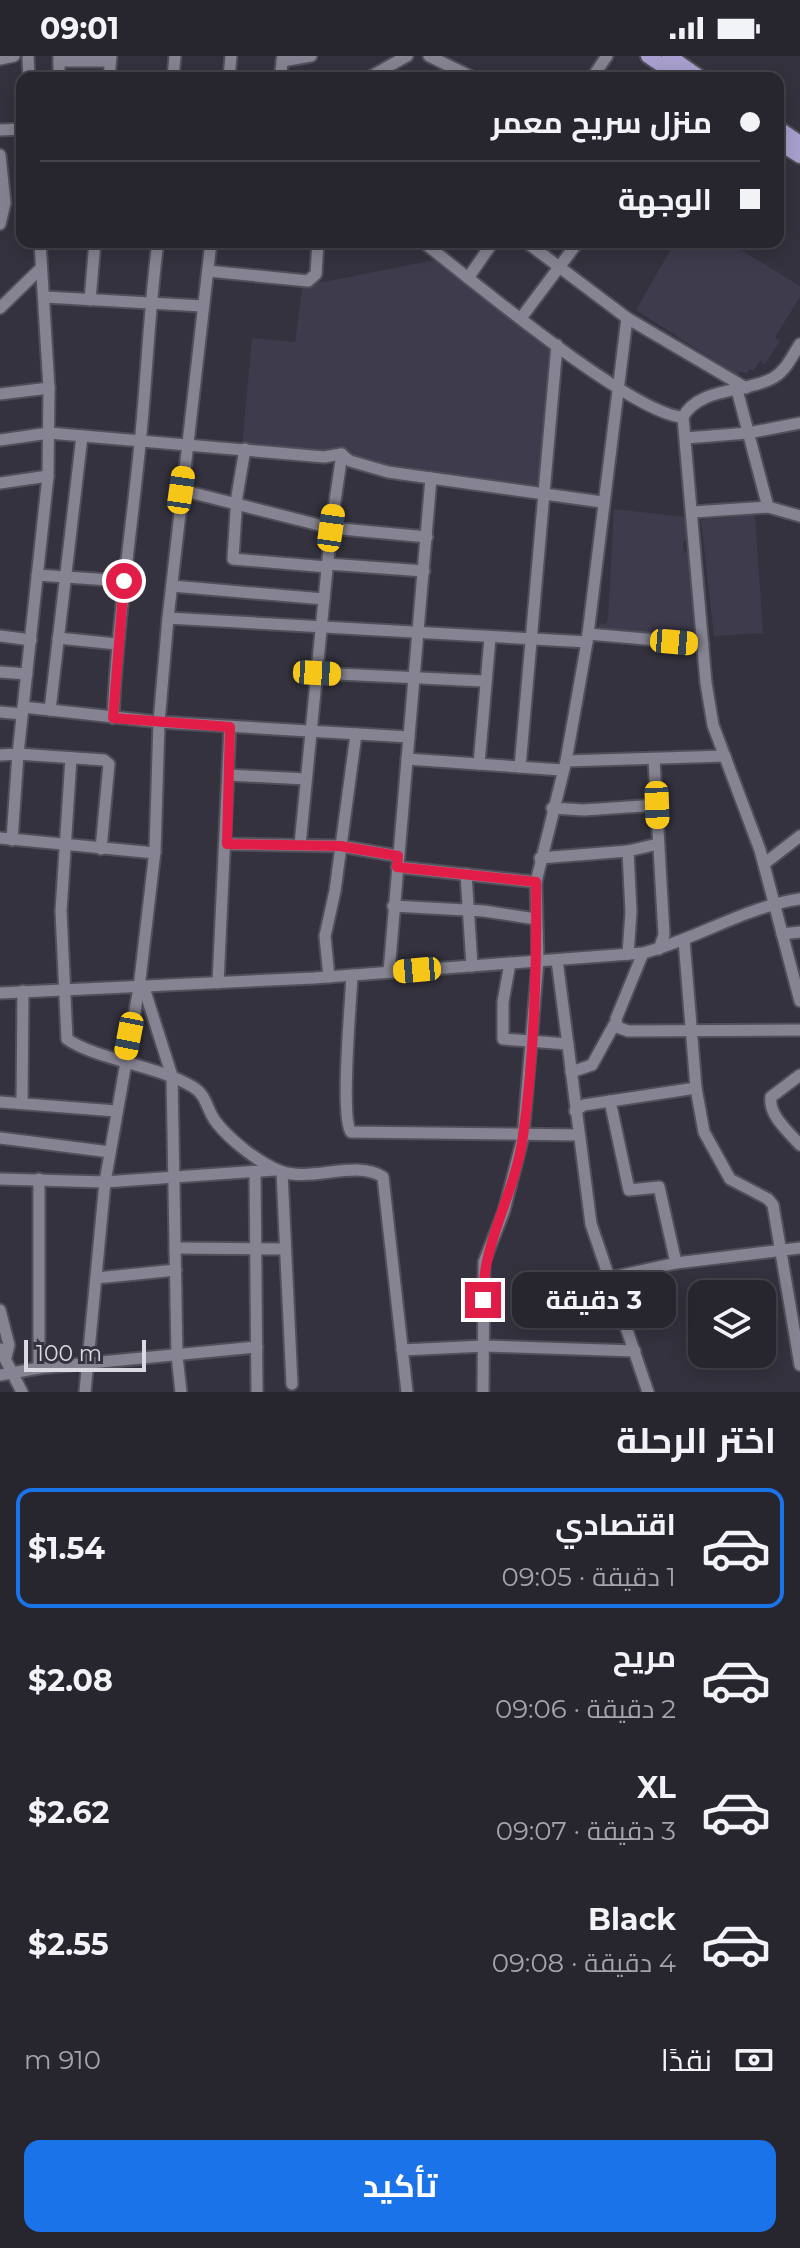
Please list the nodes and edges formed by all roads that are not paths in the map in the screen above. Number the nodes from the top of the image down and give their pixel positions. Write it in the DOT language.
graph roads {
  1 [pos="14,56"];
  2 [pos="311,56"];
  3 [pos="407,56"];
  4 [pos="429,56"];
  5 [pos="648,56"];
  6 [pos="669,56"];
  7 [pos="59,58"];
  8 [pos="111,58"];
  9 [pos="0,59"];
  10 [pos="283,59"];
  11 [pos="386,72"];
  12 [pos="462,72"];
  13 [pos="672,72"];
  14 [pos="692,72"];
  15 [pos="0,155"];
  16 [pos="0,224"];
  17 [pos="40,248"];
  18 [pos="94,248"];
  19 [pos="157,248"];
  20 [pos="210,248"];
  21 [pos="318,248"];
  22 [pos="430,248"];
  23 [pos="489,248"];
  24 [pos="533,248"];
  25 [pos="573,248"];
  26 [pos="557,268"];
  27 [pos="39,270"];
  28 [pos="208,271"];
  29 [pos="468,278"];
  30 [pos="45,297"];
  31 [pos="90,300"];
  32 [pos="150,303"];
  33 [pos="202,306"];
  34 [pos="0,308"];
  35 [pos="521,318"];
  36 [pos="627,318"];
  37 [pos="800,344"];
  38 [pos="557,345"];
  39 [pos="617,385"];
  40 [pos="49,388"];
  41 [pos="742,389"];
  42 [pos="0,394"];
  43 [pos="683,417"];
  44 [pos="800,423"];
  45 [pos="49,433"];
  46 [pos="748,433"];
  47 [pos="82,436"];
  48 [pos="686,438"];
  49 [pos="0,440"];
  50 [pos="141,441"];
  51 [pos="187,445"];
  52 [pos="245,449"];
  53 [pos="342,454"];
  54 [pos="48,476"];
  55 [pos="431,478"];
  56 [pos="0,483"];
  57 [pos="181,490"];
  58 [pos="545,491"];
  59 [pos="602,502"];
  60 [pos="237,503"];
  61 [pos="768,507"];
  62 [pos="693,512"];
  63 [pos="800,516"];
  64 [pos="331,528"];
  65 [pos="427,537"];
  66 [pos="328,566"];
  67 [pos="424,571"];
  68 [pos="37,575"];
  69 [pos="65,578"];
  70 [pos="124,581"];
  71 [pos="172,586"];
  72 [pos="324,599"];
  73 [pos="168,618"];
  74 [pos="321,628"];
  75 [pos="418,634"];
  76 [pos="0,636"];
  77 [pos="58,638"];
  78 [pos="490,638"];
  79 [pos="530,638"];
  80 [pos="588,638"];
  81 [pos="31,640"];
  82 [pos="117,644"];
  83 [pos="703,644"];
  84 [pos="0,672"];
  85 [pos="317,673"];
  86 [pos="27,674"];
  87 [pos="415,678"];
  88 [pos="483,681"];
  89 [pos="22,710"];
  90 [pos="50,710"];
  91 [pos="0,712"];
  92 [pos="113,718"];
  93 [pos="159,722"];
  94 [pos="230,727"];
  95 [pos="311,732"];
  96 [pos="356,734"];
  97 [pos="409,737"];
  98 [pos="18,754"];
  99 [pos="0,755"];
  100 [pos="725,756"];
  101 [pos="71,758"];
  102 [pos="407,759"];
  103 [pos="654,760"];
  104 [pos="479,764"];
  105 [pos="564,766"];
  106 [pos="520,767"];
  107 [pos="229,775"];
  108 [pos="306,779"];
  109 [pos="657,805"];
  110 [pos="552,808"];
  111 [pos="800,836"];
  112 [pos="6,839"];
  113 [pos="227,844"];
  114 [pos="658,844"];
  115 [pos="300,845"];
  116 [pos="64,846"];
  117 [pos="340,846"];
  118 [pos="101,849"];
  119 [pos="628,851"];
  120 [pos="155,853"];
  121 [pos="540,858"];
  122 [pos="398,861"];
  123 [pos="764,864"];
  124 [pos="466,874"];
  125 [pos="536,882"];
  126 [pos="800,899"];
  127 [pos="775,903"];
  128 [pos="393,906"];
  129 [pos="466,911"];
  130 [pos="536,919"];
  131 [pos="800,932"];
  132 [pos="782,934"];
  133 [pos="684,940"];
  134 [pos="659,949"];
  135 [pos="643,953"];
  136 [pos="628,954"];
  137 [pos="557,960"];
  138 [pos="538,961"];
  139 [pos="510,963"];
  140 [pos="472,966"];
  141 [pos="389,972"];
  142 [pos="352,975"];
  143 [pos="329,977"];
  144 [pos="218,983"];
  145 [pos="63,988"];
  146 [pos="142,988"];
  147 [pos="23,991"];
  148 [pos="0,993"];
  149 [pos="800,1001"];
  150 [pos="614,1025"];
  151 [pos="692,1030"];
  152 [pos="800,1030"];
  153 [pos="532,1041"];
  154 [pos="568,1044"];
  155 [pos="124,1060"];
  156 [pos="571,1072"];
  157 [pos="800,1075"];
  158 [pos="172,1076"];
  159 [pos="696,1088"];
  160 [pos="610,1101"];
  161 [pos="0,1102"];
  162 [pos="22,1103"];
  163 [pos="116,1111"];
  164 [pos="575,1111"];
  165 [pos="578,1135"];
  166 [pos="523,1137"];
  167 [pos="0,1138"];
  168 [pos="800,1145"];
  169 [pos="110,1152"];
  170 [pos="280,1171"];
  171 [pos="255,1173"];
  172 [pos="175,1178"];
  173 [pos="0,1179"];
  174 [pos="39,1179"];
  175 [pos="105,1182"];
  176 [pos="175,1248"];
  177 [pos="800,1248"];
  178 [pos="257,1249"];
  179 [pos="284,1249"];
  180 [pos="782,1250"];
  181 [pos="676,1263"];
  182 [pos="176,1270"];
  183 [pos="97,1278"];
  184 [pos="608,1278"];
  185 [pos="0,1310"];
  186 [pos="798,1334"];
  187 [pos="484,1346"];
  188 [pos="257,1347"];
  189 [pos="402,1350"];
  190 [pos="635,1351"];
  191 [pos="3,1353"];
  192 [pos="177,1356"];
  193 [pos="87,1363"];
  194 [pos="800,1365"];
  195 [pos="39,1368"];
  196 [pos="14,1373"];
  197 [pos="0,1375"];
  198 [pos="292,1384"];
  199 [pos="22,1392"];
  200 [pos="85,1392"];
  201 [pos="181,1392"];
  202 [pos="257,1392"];
  203 [pos="407,1392"];
  204 [pos="483,1392"];
  205 [pos="648,1392"];
  1 -- 9 [label="street"];
  2 -- 10 [label="street"];
  3 -- 11 [label="street"];
  4 -- 12 [label="street"];
  5 -- 13 [label="main road"];
  6 -- 14 [label="main road"];
  7 -- 8 [label="street"];
  15 -- 16 [label="street"];
  17 -- 27 [label="street"];
  18 -- 31 [label="street"];
  19 -- 32 [label="street"];
  20 -- 28 [label="street"];
  21 -- 28 [label="street"];
  22 -- 29 [label="street"];
  23 -- 29 [label="street"];
  24 -- 26 [label="street"];
  25 -- 26 [label="street"];
  26 -- 35 [label="street"];
  26 -- 36 [label="street"];
  27 -- 30 [label="street"];
  27 -- 34 [label="street"];
  28 -- 33 [label="street"];
  29 -- 35 [label="street"];
  30 -- 31 [label="street"];
  30 -- 40 [label="street"];
  31 -- 32 [label="street"];
  32 -- 33 [label="street"];
  32 -- 50 [label="street"];
  33 -- 51 [label="street"];
  35 -- 38 [label="street"];
  36 -- 39 [label="street"];
  36 -- 41 [label="street"];
  37 -- 41 [label="street"];
  38 -- 39 [label="street"];
  38 -- 58 [label="street"];
  39 -- 43 [label="street"];
  39 -- 59 [label="street"];
  40 -- 42 [label="street"];
  40 -- 45 [label="street"];
  41 -- 43 [label="street"];
  41 -- 46 [label="street"];
  43 -- 48 [label="street"];
  44 -- 46 [label="street"];
  45 -- 47 [label="street"];
  45 -- 49 [label="street"];
  45 -- 54 [label="street"];
  46 -- 48 [label="street"];
  46 -- 61 [label="street"];
  47 -- 50 [label="street"];
  47 -- 69 [label="street"];
  48 -- 62 [label="street"];
  50 -- 51 [label="street"];
  50 -- 70 [label="street"];
  51 -- 52 [label="street"];
  51 -- 57 [label="street"];
  52 -- 53 [label="street"];
  52 -- 60 [label="street"];
  53 -- 55 [label="street"];
  53 -- 64 [label="street"];
  54 -- 56 [label="street"];
  54 -- 68 [label="street"];
  55 -- 58 [label="street"];
  55 -- 65 [label="street"];
  57 -- 60 [label="street"];
  57 -- 71 [label="street"];
  58 -- 59 [label="street"];
  58 -- 79 [label="street"];
  59 -- 80 [label="street"];
  60 -- 64 [label="street"];
  60 -- 66 [label="street"];
  61 -- 62 [label="street"];
  61 -- 63 [label="street"];
  62 -- 83 [label="street"];
  64 -- 65 [label="street"];
  64 -- 66 [label="street"];
  65 -- 67 [label="street"];
  66 -- 67 [label="street"];
  66 -- 72 [label="street"];
  67 -- 75 [label="street"];
  68 -- 69 [label="street"];
  68 -- 81 [label="street"];
  69 -- 70 [label="street"];
  69 -- 77 [label="street"];
  70 -- 82 [label="street"];
  71 -- 72 [label="street"];
  71 -- 73 [label="street"];
  72 -- 74 [label="street"];
  73 -- 74 [label="street"];
  73 -- 93 [label="street"];
  74 -- 75 [label="street"];
  74 -- 85 [label="street"];
  75 -- 78 [label="street"];
  75 -- 87 [label="street"];
  76 -- 81 [label="street"];
  77 -- 82 [label="street"];
  77 -- 90 [label="street"];
  78 -- 79 [label="street"];
  78 -- 88 [label="street"];
  79 -- 80 [label="street"];
  79 -- 106 [label="street"];
  80 -- 83 [label="street"];
  80 -- 105 [label="street"];
  81 -- 86 [label="street"];
  82 -- 92 [label="street"];
  83 -- 100 [label="street"];
  84 -- 86 [label="street"];
  85 -- 87 [label="street"];
  85 -- 95 [label="street"];
  86 -- 89 [label="street"];
  87 -- 88 [label="street"];
  87 -- 97 [label="street"];
  88 -- 104 [label="street"];
  89 -- 90 [label="street"];
  89 -- 91 [label="street"];
  89 -- 98 [label="street"];
  90 -- 92 [label="street"];
  92 -- 93 [label="street"];
  93 -- 94 [label="street"];
  93 -- 120 [label="street"];
  94 -- 95 [label="street"];
  94 -- 107 [label="street"];
  95 -- 96 [label="street"];
  95 -- 108 [label="street"];
  96 -- 97 [label="street"];
  96 -- 117 [label="street"];
  97 -- 102 [label="street"];
  98 -- 99 [label="street"];
  98 -- 101 [label="street"];
  98 -- 112 [label="street"];
  100 -- 103 [label="street"];
  100 -- 123 [label="street"];
  101 -- 116 [label="street"];
  101 -- 118 [label="street"];
  102 -- 104 [label="street"];
  102 -- 122 [label="street"];
  103 -- 105 [label="street"];
  103 -- 109 [label="street"];
  104 -- 106 [label="street"];
  105 -- 106 [label="street"];
  105 -- 110 [label="street"];
  107 -- 108 [label="street"];
  107 -- 113 [label="street"];
  108 -- 115 [label="street"];
  109 -- 110 [label="street"];
  109 -- 114 [label="street"];
  110 -- 121 [label="street"];
  111 -- 123 [label="street"];
  112 -- 116 [label="street"];
  113 -- 115 [label="street"];
  113 -- 144 [label="street"];
  114 -- 119 [label="street"];
  114 -- 134 [label="street"];
  115 -- 117 [label="street"];
  116 -- 118 [label="street"];
  116 -- 145 [label="street"];
  117 -- 122 [label="street"];
  117 -- 143 [label="street"];
  118 -- 120 [label="street"];
  119 -- 121 [label="street"];
  119 -- 136 [label="street"];
  120 -- 146 [label="street"];
  121 -- 125 [label="street"];
  122 -- 124 [label="street"];
  122 -- 128 [label="street"];
  123 -- 127 [label="street"];
  124 -- 125 [label="street"];
  124 -- 129 [label="street"];
  125 -- 130 [label="street"];
  126 -- 127 [label="street"];
  127 -- 132 [label="street"];
  127 -- 133 [label="street"];
  128 -- 129 [label="street"];
  128 -- 141 [label="street"];
  129 -- 130 [label="street"];
  129 -- 140 [label="street"];
  130 -- 138 [label="street"];
  131 -- 132 [label="street"];
  132 -- 149 [label="street"];
  133 -- 134 [label="street"];
  133 -- 151 [label="street"];
  134 -- 135 [label="street"];
  135 -- 136 [label="street"];
  135 -- 150 [label="street"];
  136 -- 137 [label="street"];
  137 -- 138 [label="street"];
  137 -- 154 [label="street"];
  138 -- 139 [label="street"];
  138 -- 153 [label="street"];
  139 -- 140 [label="street"];
  139 -- 153 [label="street"];
  140 -- 141 [label="street"];
  141 -- 142 [label="street"];
  142 -- 143 [label="street"];
  142 -- 166 [label="street"];
  143 -- 144 [label="street"];
  144 -- 146 [label="street"];
  145 -- 146 [label="street"];
  145 -- 147 [label="street"];
  145 -- 155 [label="street"];
  146 -- 155 [label="street"];
  146 -- 158 [label="street"];
  147 -- 148 [label="street"];
  147 -- 162 [label="street"];
  150 -- 151 [label="street"];
  150 -- 156 [label="street"];
  151 -- 152 [label="street"];
  151 -- 159 [label="street"];
  153 -- 154 [label="street"];
  153 -- 166 [label="street"];
  154 -- 156 [label="street"];
  155 -- 158 [label="street"];
  155 -- 163 [label="street"];
  156 -- 164 [label="street"];
  157 -- 168 [label="street"];
  158 -- 170 [label="street"];
  158 -- 172 [label="street"];
  159 -- 160 [label="street"];
  159 -- 180 [label="street"];
  160 -- 164 [label="street"];
  160 -- 181 [label="street"];
  161 -- 162 [label="street"];
  162 -- 163 [label="street"];
  163 -- 169 [label="street"];
  164 -- 165 [label="street"];
  165 -- 166 [label="street"];
  165 -- 184 [label="street"];
  166 -- 187 [label="street"];
  167 -- 169 [label="street"];
  169 -- 175 [label="street"];
  170 -- 171 [label="street"];
  170 -- 179 [label="street"];
  170 -- 189 [label="street"];
  171 -- 172 [label="street"];
  171 -- 178 [label="street"];
  172 -- 175 [label="street"];
  172 -- 176 [label="street"];
  173 -- 174 [label="street"];
  174 -- 175 [label="street"];
  174 -- 195 [label="street"];
  175 -- 183 [label="street"];
  176 -- 178 [label="street"];
  176 -- 182 [label="street"];
  177 -- 180 [label="street"];
  178 -- 179 [label="street"];
  178 -- 188 [label="street"];
  179 -- 198 [label="street"];
  180 -- 181 [label="street"];
  180 -- 186 [label="street"];
  181 -- 184 [label="street"];
  182 -- 183 [label="street"];
  182 -- 192 [label="street"];
  183 -- 193 [label="street"];
  184 -- 190 [label="street"];
  185 -- 191 [label="street"];
  186 -- 194 [label="street"];
  187 -- 189 [label="street"];
  187 -- 190 [label="street"];
  187 -- 204 [label="street"];
  188 -- 192 [label="street"];
  188 -- 202 [label="street"];
  189 -- 203 [label="street"];
  190 -- 205 [label="street"];
  191 -- 196 [label="street"];
  192 -- 193 [label="street"];
  192 -- 201 [label="street"];
  193 -- 195 [label="street"];
  193 -- 200 [label="street"];
  195 -- 196 [label="street"];
  196 -- 197 [label="street"];
  196 -- 199 [label="street"];
}
